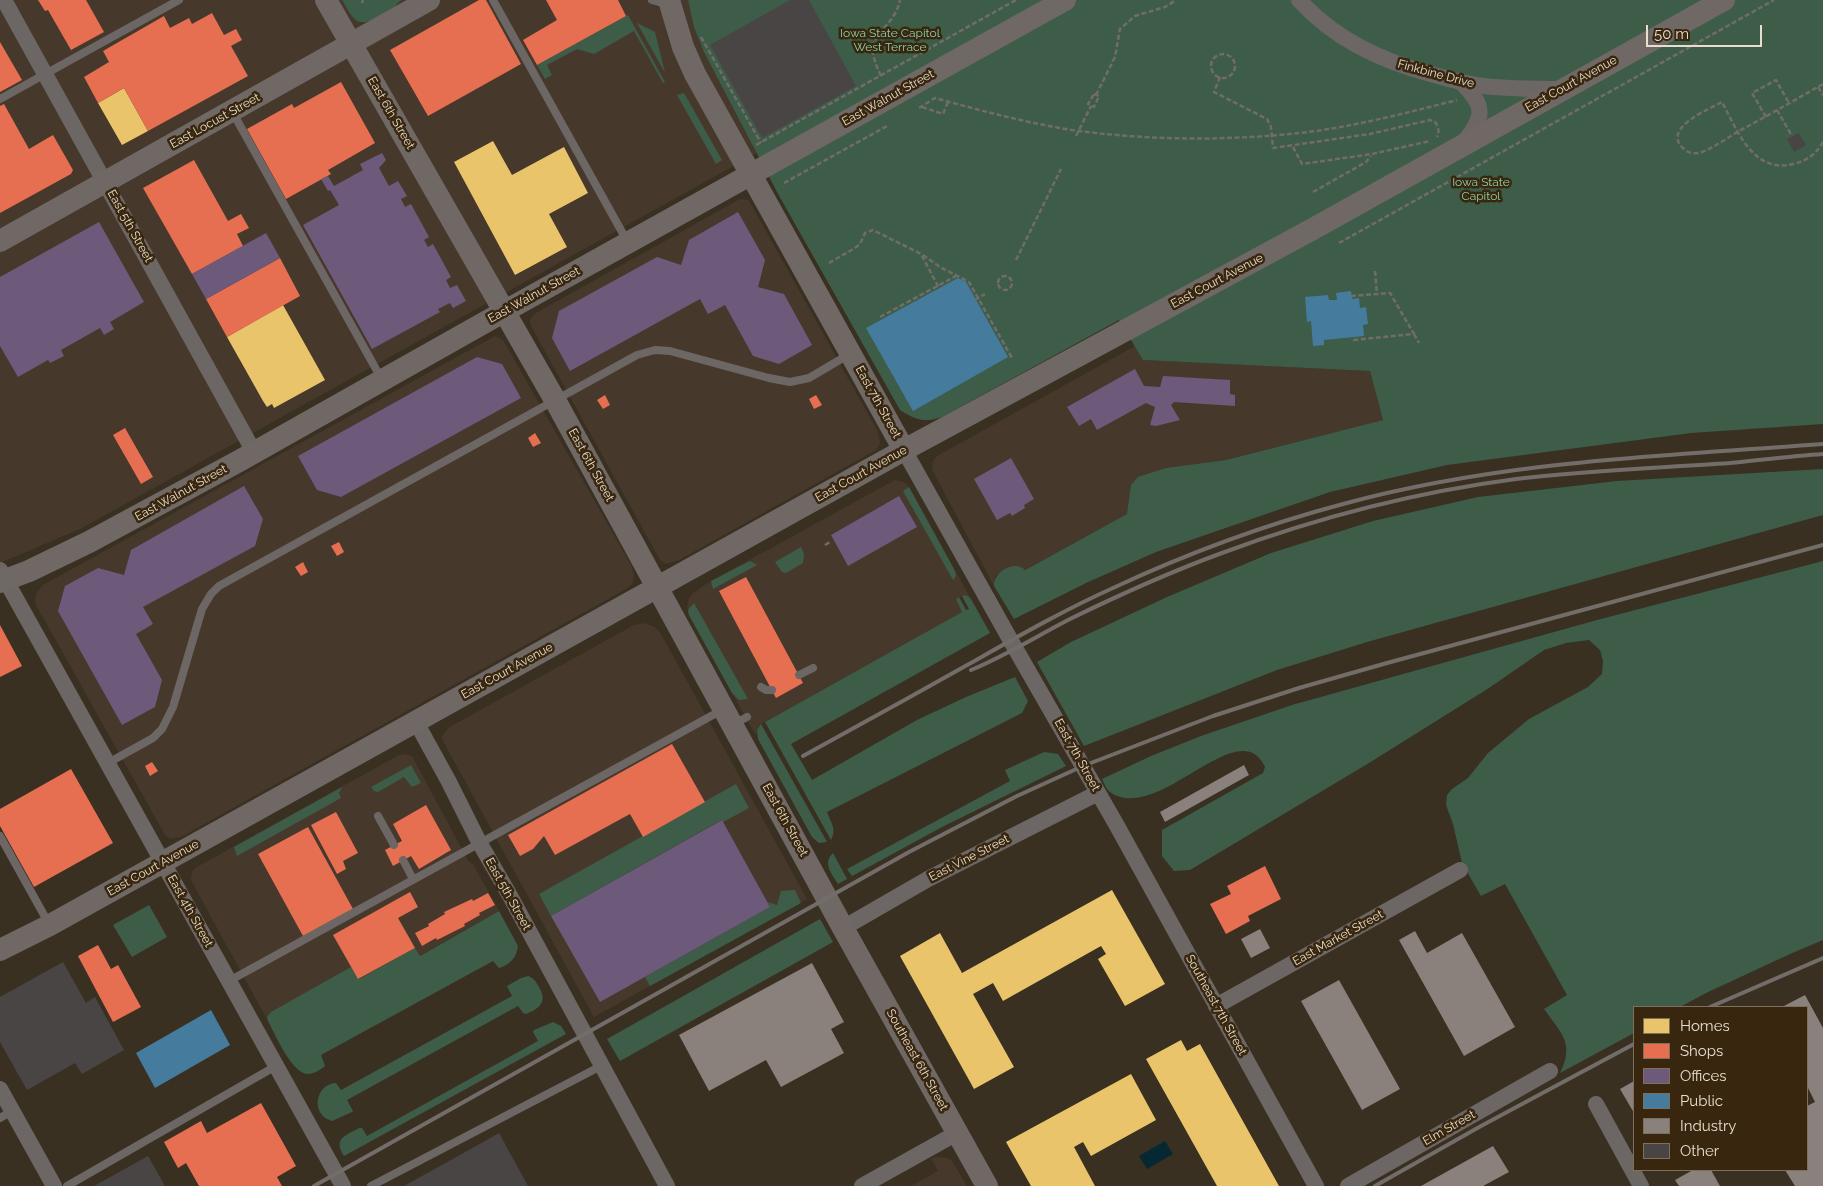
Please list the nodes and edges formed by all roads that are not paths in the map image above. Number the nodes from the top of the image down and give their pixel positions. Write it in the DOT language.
graph roads {
  1 [pos="4,0"];
  2 [pos="179,0"];
  3 [pos="326,0"];
  4 [pos="429,0"];
  5 [pos="493,0"];
  6 [pos="1065,0"];
  7 [pos="1299,0"];
  8 [pos="1724,0"];
  9 [pos="664,2"];
  10 [pos="352,44"];
  11 [pos="46,74"];
  12 [pos="1461,82"];
  13 [pos="1563,89"];
  14 [pos="0,99"];
  15 [pos="232,111"];
  16 [pos="1462,146"];
  17 [pos="750,175"];
  18 [pos="106,182"];
  19 [pos="0,242"];
  20 [pos="628,242"];
  21 [pos="505,311"];
  22 [pos="850,354"];
  23 [pos="382,380"];
  24 [pos="555,400"];
  25 [pos="904,450"];
  26 [pos="254,452"];
  27 [pos="2,577"];
  28 [pos="658,587"];
  29 [pos="814,668"];
  30 [pos="799,676"];
  31 [pos="761,687"];
  32 [pos="772,690"];
  33 [pos="735,717"];
  34 [pos="416,722"];
  35 [pos="108,763"];
  36 [pos="1098,793"];
  37 [pos="378,816"];
  38 [pos="1116,824"];
  39 [pos="0,836"];
  40 [pos="479,842"];
  41 [pos="394,845"];
  42 [pos="403,860"];
  43 [pos="163,862"];
  44 [pos="1460,870"];
  45 [pos="413,879"];
  46 [pos="50,926"];
  47 [pos="845,931"];
  48 [pos="0,950"];
  49 [pos="229,980"];
  50 [pos="1216,1006"];
  51 [pos="276,1066"];
  52 [pos="601,1066"];
  53 [pos="1550,1070"];
  54 [pos="0,1089"];
  55 [pos="1596,1104"];
  56 [pos="6,1115"];
  57 [pos="957,1133"];
  58 [pos="339,1180"];
  59 [pos="54,1186"];
  60 [pos="67,1186"];
  61 [pos="371,1186"];
  62 [pos="668,1186"];
  63 [pos="862,1186"];
  64 [pos="986,1186"];
  65 [pos="1316,1186"];
  66 [pos="1348,1186"];
  67 [pos="1641,1186"];
  1 -- 11 [label="street, East 5th Street"];
  2 -- 11 [label="lane"];
  3 -- 10 [label="street, East 6th Street"];
  4 -- 10 [label="street, East Locust Street"];
  5 -- 20 [label="lane"];
  6 -- 17 [label="street, East Walnut Street"];
  7 -- 12 [label="street, Finkbine Drive"];
  8 -- 13 [label="street, East Court Avenue"];
  9 -- 17 [label="street, East 7th Street"];
  10 -- 15 [label="street, East Locust Street"];
  10 -- 21 [label="street, East 6th Street"];
  11 -- 14 [label="lane"];
  11 -- 18 [label="street, East 5th Street"];
  12 -- 13 [label="street, Finkbine Drive"];
  12 -- 16 [label="street"];
  13 -- 16 [label="street, East Court Avenue"];
  15 -- 18 [label="street, East Locust Street"];
  15 -- 23 [label="lane"];
  16 -- 25 [label="street, East Court Avenue"];
  17 -- 20 [label="street, East Walnut Street"];
  17 -- 22 [label="street, East 7th Street"];
  18 -- 19 [label="street, East Locust Street"];
  18 -- 26 [label="street, East 5th Street"];
  20 -- 21 [label="street, East Walnut Street"];
  21 -- 23 [label="street, East Walnut Street"];
  21 -- 24 [label="street, East 6th Street"];
  22 -- 24 [label="lane"];
  22 -- 25 [label="street, East 7th Street"];
  23 -- 26 [label="street, East Walnut Street"];
  24 -- 28 [label="street, East 6th Street"];
  24 -- 35 [label="lane"];
  25 -- 28 [label="street, East Court Avenue"];
  25 -- 36 [label="street, East 7th Street"];
  26 -- 27 [label="street, East Walnut Street"];
  27 -- 35 [label="street, East 4th Street"];
  28 -- 33 [label="street, East 6th Street"];
  28 -- 34 [label="street, East Court Avenue"];
  29 -- 30 [label="lane"];
  31 -- 32 [label="lane"];
  33 -- 40 [label="lane"];
  33 -- 47 [label="street, East 6th Street"];
  34 -- 40 [label="street, East 5th Street"];
  34 -- 43 [label="street, East Court Avenue"];
  35 -- 43 [label="street, East 4th Street"];
  36 -- 38 [label="street, East 7th Street"];
  36 -- 47 [label="street, East Vine Street"];
  37 -- 41 [label="lane"];
  38 -- 50 [label="street, Southeast 7th Street"];
  39 -- 46 [label="lane"];
  40 -- 45 [label="lane"];
  40 -- 52 [label="street, East 5th Street"];
  42 -- 45 [label="lane"];
  43 -- 46 [label="street, East Court Avenue"];
  43 -- 49 [label="street, East 4th Street"];
  44 -- 50 [label="street, East Market Street"];
  45 -- 49 [label="lane"];
  46 -- 48 [label="street, East Court Avenue"];
  47 -- 57 [label="street, Southeast 6th Street"];
  49 -- 51 [label="street, East 4th Street"];
  50 -- 65 [label="street, Southeast 7th Street"];
  51 -- 58 [label="street, East 4th Street"];
  51 -- 60 [label="lane"];
  52 -- 61 [label="lane"];
  52 -- 62 [label="street, East 5th Street"];
  53 -- 66 [label="street, Elm Street"];
  54 -- 56 [label="street"];
  55 -- 67 [label="street"];
  56 -- 59 [label="street"];
  57 -- 63 [label="street"];
  57 -- 64 [label="street, Southeast 6th Street"];
}
